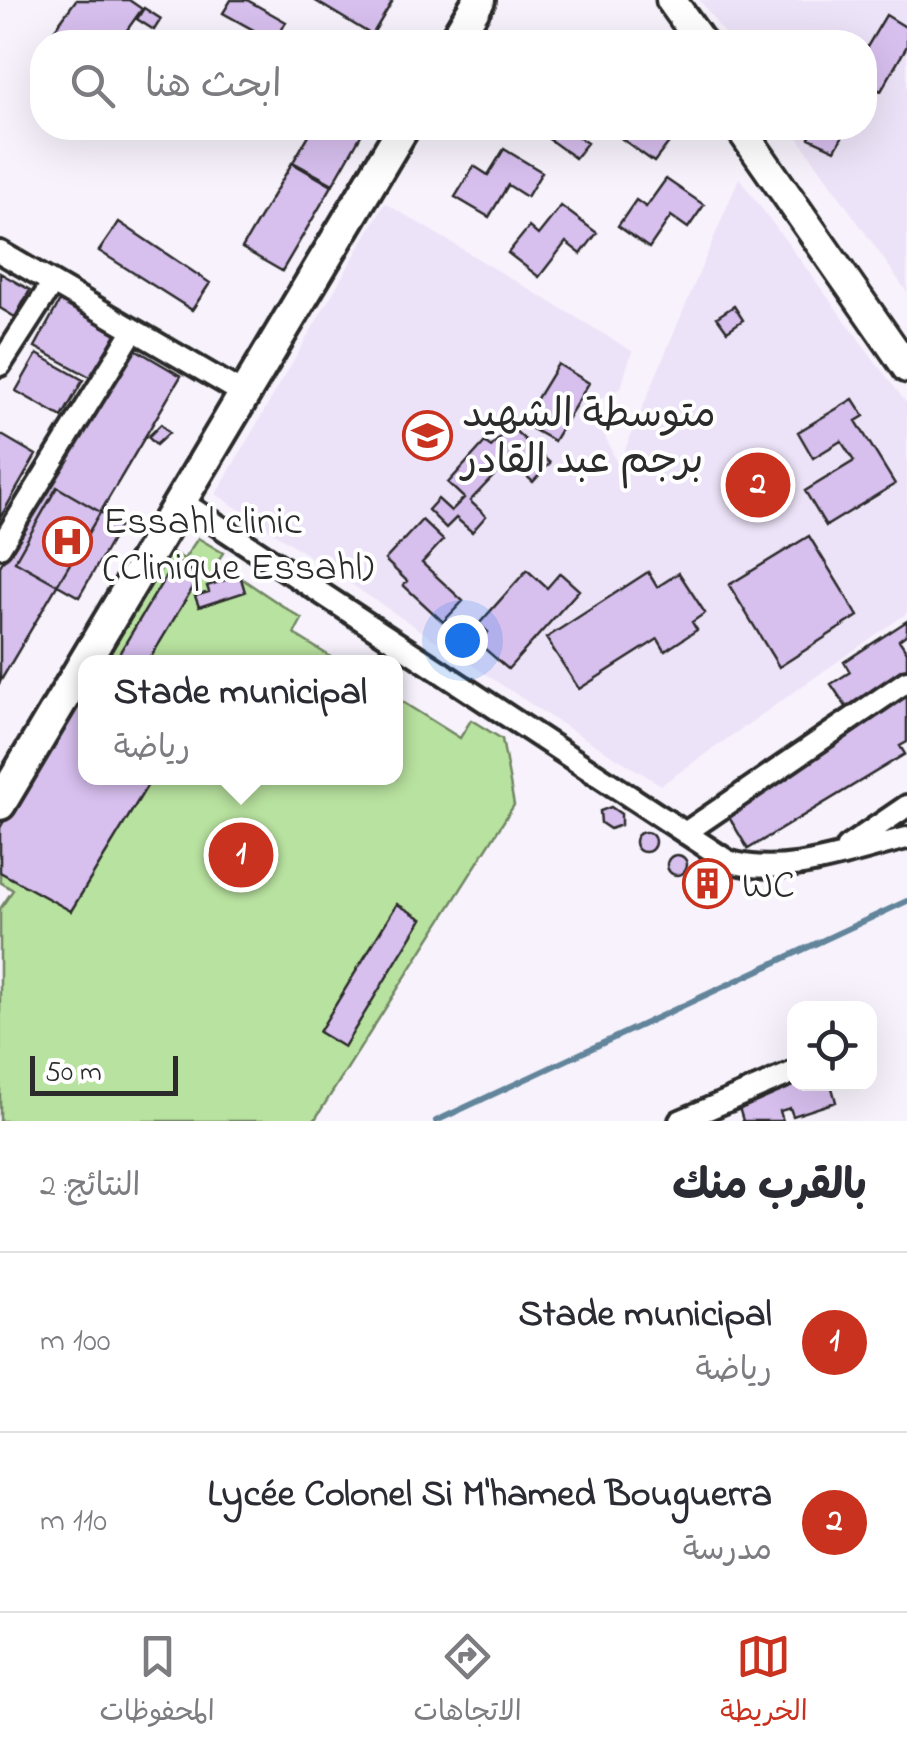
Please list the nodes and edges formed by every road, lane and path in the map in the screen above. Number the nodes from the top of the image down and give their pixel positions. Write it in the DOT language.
graph roads {
  1 [pos="479,0"];
  2 [pos="652,0"];
  3 [pos="671,0"];
  4 [pos="461,30"];
  5 [pos="673,30"];
  6 [pos="692,30"];
  7 [pos="396,140"];
  8 [pos="748,140"];
  9 [pos="768,140"];
  10 [pos="0,252"];
  11 [pos="52,284"];
  12 [pos="133,331"];
  13 [pos="907,338"];
  14 [pos="0,365"];
  15 [pos="907,368"];
  16 [pos="244,394"];
  17 [pos="181,501"];
  18 [pos="0,547"];
  19 [pos="89,655"];
  20 [pos="78,673"];
  21 [pos="907,681"];
  22 [pos="0,804"];
  23 [pos="907,806"];
  24 [pos="685,833"];
  25 [pos="907,838"];
  26 [pos="838,854"];
  27 [pos="787,1076"];
  28 [pos="711,1114"];
  29 [pos="680,1121"];
  1 -- 4 [label="main road"];
  2 -- 5 [label="street"];
  3 -- 6 [label="street"];
  7 -- 16 [label="main road"];
  8 -- 15 [label="street"];
  9 -- 13 [label="street"];
  10 -- 11 [label="street"];
  11 -- 12 [label="street"];
  11 -- 14 [label="street"];
  12 -- 16 [label="street"];
  12 -- 18 [label="street"];
  16 -- 17 [label="main road"];
  17 -- 19 [label="main road"];
  17 -- 24 [label="street"];
  20 -- 22 [label="main road"];
  21 -- 24 [label="street"];
  23 -- 26 [label="street"];
  24 -- 26 [label="street"];
  25 -- 26 [label="street"];
  27 -- 28 [label="street"];
  28 -- 29 [label="street"];
}
